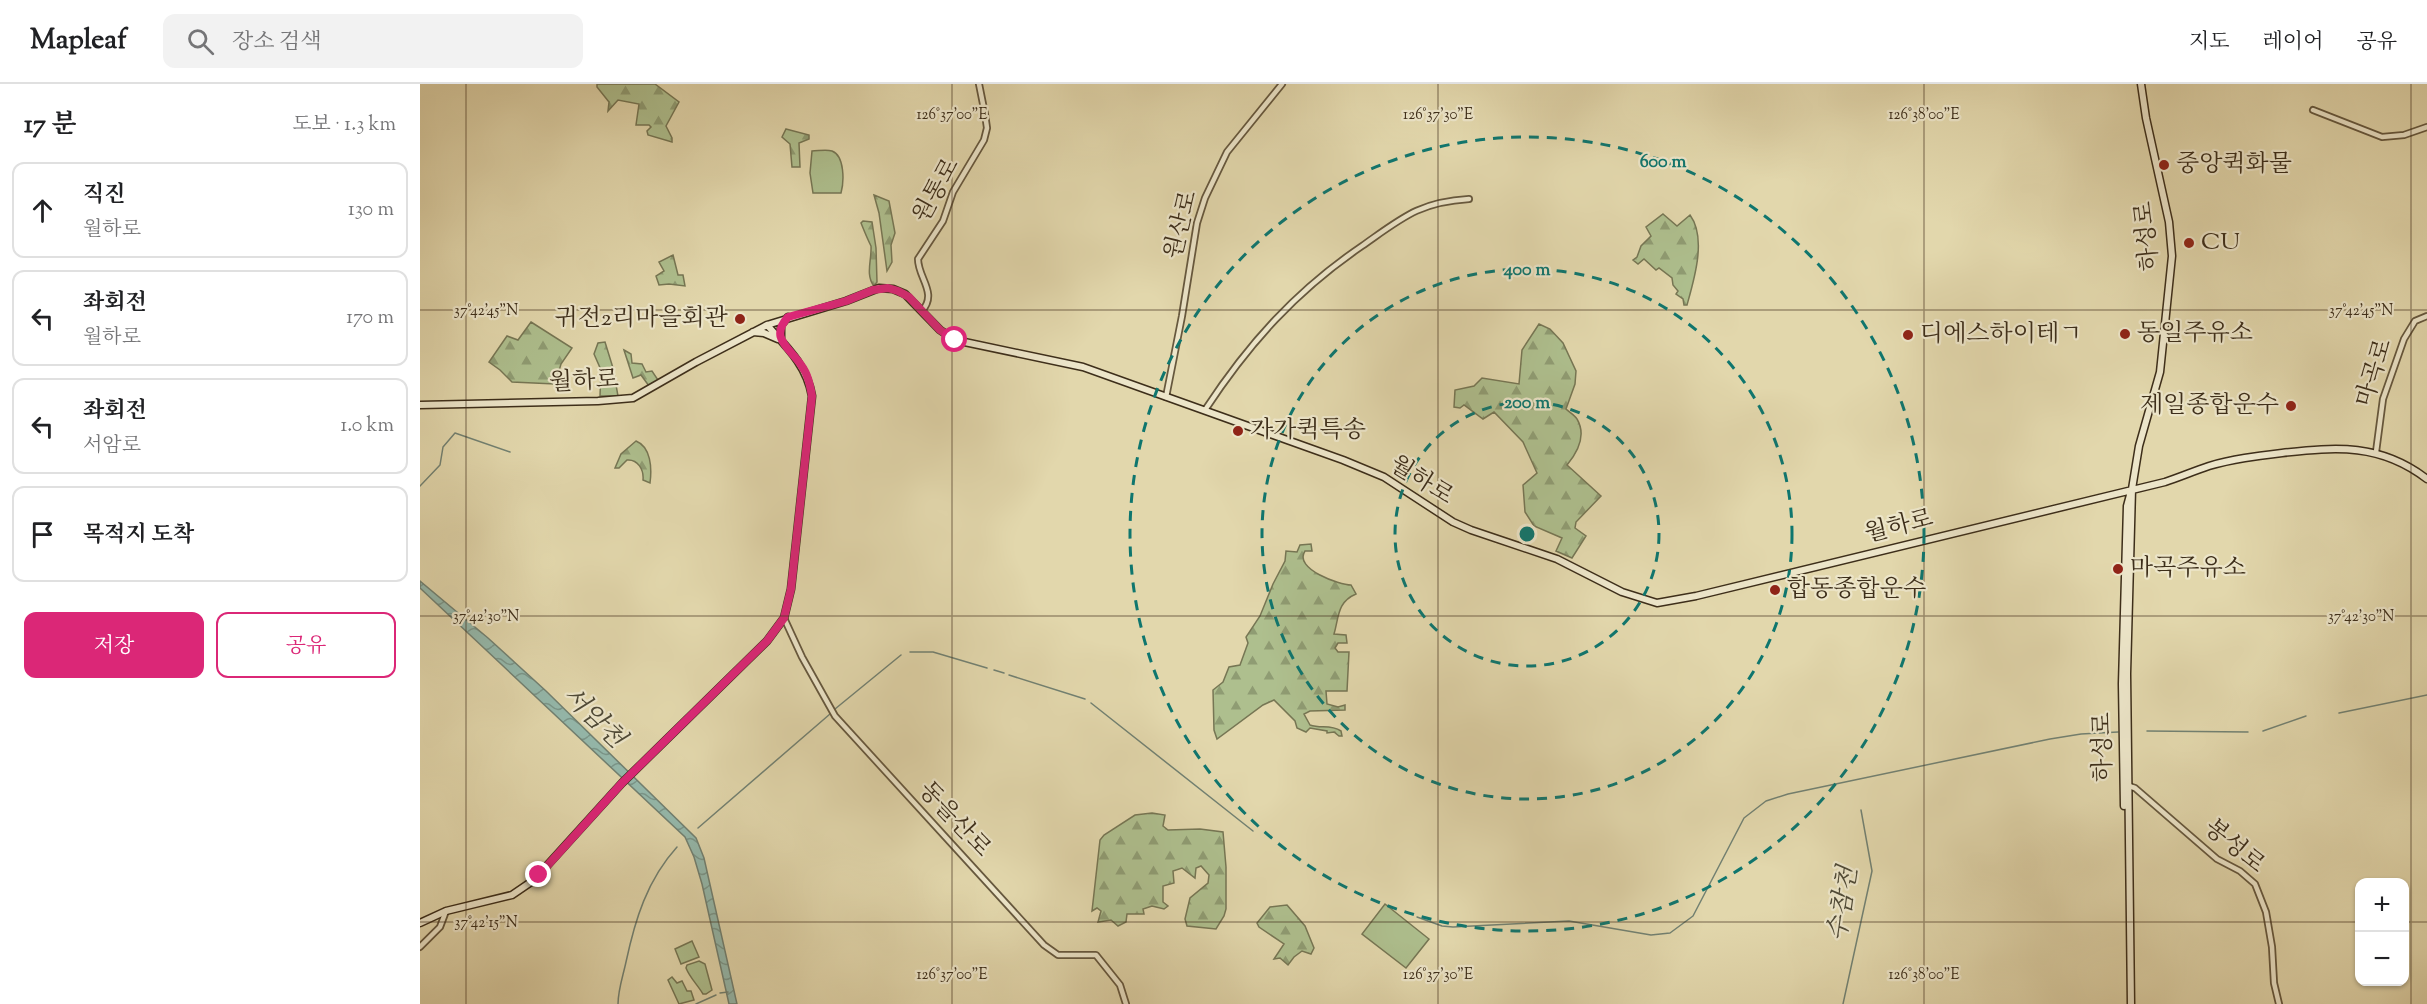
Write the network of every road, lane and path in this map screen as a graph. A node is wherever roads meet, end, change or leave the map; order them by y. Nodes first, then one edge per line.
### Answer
1 (979, 84) edge
2 (1282, 84) edge
3 (2141, 84) edge
4 (2313, 110) dead end
5 (2427, 127) edge
6 (1469, 199) dead end
7 (922, 311) junction
8 (2427, 316) edge
9 (788, 317) junction
10 (767, 325) junction
11 (751, 332) junction
12 (781, 341) junction
13 (1166, 397) junction
14 (420, 405) edge
15 (1205, 411) junction
16 (2376, 452) junction
17 (2427, 479) edge
18 (2132, 489) junction
19 (784, 618) junction
20 (2125, 785) junction
21 (446, 911) junction
22 (420, 922) edge
23 (420, 947) edge
24 (1126, 1004) edge
25 (2129, 1004) edge
26 (2279, 1004) edge

1 - 7 street, 원통로
2 - 13 street, 원산로
3 - 18 street, 하성로
4 - 5 street
6 - 15 street
7 - 9 street, 월하로
7 - 13 street, 월하로
8 - 16 street, 마곡로
9 - 10 street, 월하로
9 - 12 street
10 - 11 street, 월하로
10 - 12 street
11 - 12 street
11 - 14 street, 월하로
12 - 19 street
13 - 15 street, 월하로
15 - 18 street, 월하로
16 - 17 street, 월하로
16 - 18 street, 월하로
18 - 20 street, 하성로
19 - 21 street
19 - 24 street, 동을산로
20 - 25 street, 하성로
20 - 26 street, 봉성로
21 - 22 street
21 - 23 street

